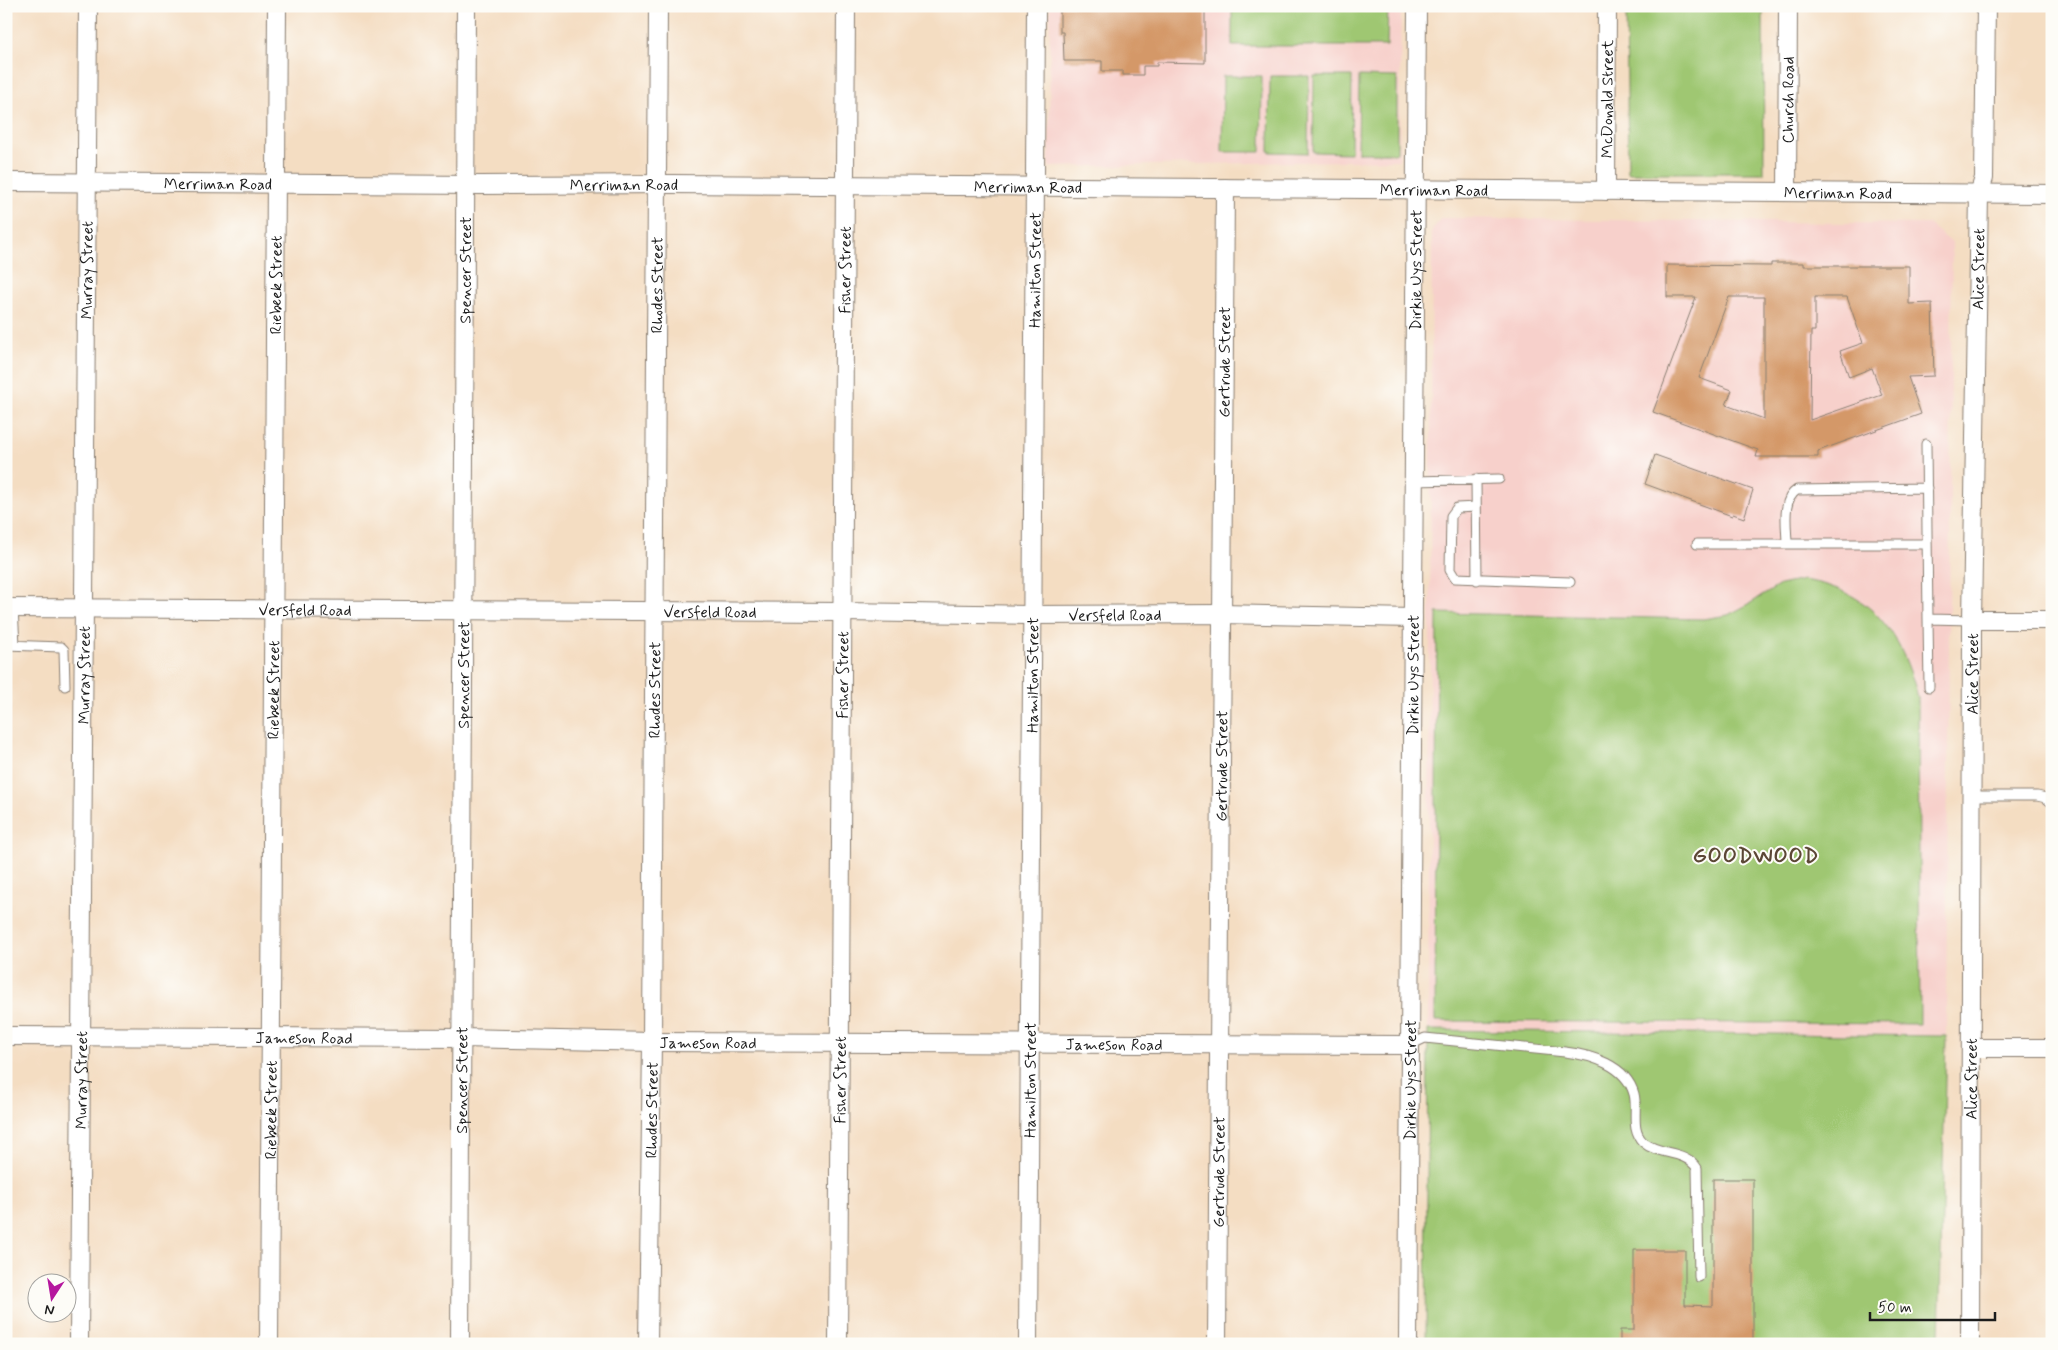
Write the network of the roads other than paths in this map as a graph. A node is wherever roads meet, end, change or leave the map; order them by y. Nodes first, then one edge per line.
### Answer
1 (88, 6) edge
2 (278, 6) edge
3 (466, 6) edge
4 (658, 6) edge
5 (846, 6) edge
6 (1036, 6) edge
7 (1417, 6) edge
8 (1607, 6) edge
9 (1788, 6) edge
10 (1986, 6) edge
11 (6, 182) edge
12 (276, 183) junction
13 (87, 184) junction
14 (657, 184) junction
15 (465, 185) junction
16 (846, 187) junction
17 (1036, 188) junction
18 (1225, 188) junction
19 (1416, 189) junction
20 (1606, 191) junction
21 (1787, 192) junction
22 (1978, 194) junction
23 (2052, 194) edge
24 (1926, 444) dead end
25 (1476, 479) junction
26 (1499, 479) dead end
27 (1414, 481) junction
28 (1927, 488) junction
29 (1476, 507) junction
30 (1697, 544) dead end
31 (1787, 544) junction
32 (1927, 544) junction
33 (1477, 580) junction
34 (1570, 582) dead end
35 (10, 608) edge
36 (85, 608) junction
37 (274, 610) junction
38 (464, 611) junction
39 (654, 612) junction
40 (843, 612) junction
41 (1222, 614) junction
42 (1032, 615) junction
43 (1413, 618) junction
44 (1928, 619) junction
45 (1972, 620) junction
46 (2052, 620) edge
47 (11, 646) edge
48 (65, 686) dead end
49 (1929, 687) dead end
50 (1971, 796) junction
51 (2052, 803) edge
52 (6, 1036) edge
53 (82, 1037) junction
54 (272, 1038) junction
55 (462, 1038) junction
56 (840, 1041) junction
57 (652, 1042) junction
58 (1031, 1043) junction
59 (1219, 1044) junction
60 (1410, 1045) junction
61 (1972, 1048) junction
62 (2052, 1048) edge
63 (1699, 1277) dead end
64 (80, 1344) edge
65 (269, 1344) edge
66 (460, 1344) edge
67 (648, 1344) edge
68 (838, 1344) edge
69 (1028, 1344) edge
70 (1217, 1344) edge
71 (1408, 1344) edge
72 (1970, 1344) edge

1 - 13 street, Murray Street
2 - 12 street, Riebeek Street
3 - 15 street, Spencer Street
4 - 14 street, Rhodes Street
5 - 16 street, Fisher Street
6 - 17 street, Hamilton Street
7 - 19 street, Dirkie Uys Street
8 - 20 street, McDonald Street
9 - 21 street, Church Road
10 - 22 street, Alice Street
11 - 13 street, Merriman Road
12 - 13 street, Merriman Road
12 - 15 street, Merriman Road
12 - 37 street, Riebeek Street
13 - 36 street, Murray Street
14 - 15 street, Merriman Road
14 - 16 street, Merriman Road
14 - 39 street, Rhodes Street
15 - 38 street, Spencer Street
16 - 17 street, Merriman Road
16 - 40 street, Fisher Street
17 - 18 street, Merriman Road
17 - 42 street, Hamilton Street
18 - 19 street, Merriman Road
18 - 41 street, Gertrude Street
19 - 20 street, Merriman Road
19 - 27 street, Dirkie Uys Street
20 - 21 street, Merriman Road
21 - 22 street, Merriman Road
22 - 23 street, Merriman Road
22 - 45 street, Alice Street
24 - 28 lane
25 - 26 lane
25 - 27 lane
25 - 29 lane
27 - 43 street, Dirkie Uys Street
28 - 31 lane
28 - 32 lane
29 - 33 lane
29 - 33 lane
30 - 31 lane
31 - 32 lane
32 - 44 lane
33 - 34 lane
35 - 36 street, Versfeld Road
35 - 47 lane
36 - 37 street, Versfeld Road
36 - 53 street, Murray Street
37 - 38 street, Versfeld Road
37 - 54 street, Riebeek Street
38 - 39 street, Versfeld Road
38 - 55 street, Spencer Street
39 - 40 street, Versfeld Road
39 - 57 street, Rhodes Street
40 - 42 street, Versfeld Road
40 - 56 street, Fisher Street
41 - 42 street, Versfeld Road
41 - 43 street, Versfeld Road
41 - 59 street, Gertrude Street
42 - 58 street, Hamilton Street
43 - 60 street, Dirkie Uys Street
44 - 45 lane
44 - 49 lane
45 - 46 street
45 - 50 street, Alice Street
47 - 48 lane
50 - 51 lane
50 - 61 street, Alice Street
52 - 53 street, Jameson Road
53 - 54 street, Jameson Road
53 - 64 street, Murray Street
54 - 55 street, Jameson Road
54 - 65 street, Riebeek Street
55 - 57 street, Jameson Road
55 - 66 street, Spencer Street
56 - 57 street, Jameson Road
56 - 58 street, Jameson Road
56 - 68 street, Fisher Street
57 - 67 street, Rhodes Street
58 - 59 street, Jameson Road
58 - 69 street, Hamilton Street
59 - 60 street, Jameson Road
59 - 70 street, Gertrude Street
60 - 63 lane
60 - 71 street, Dirkie Uys Street
61 - 62 street
61 - 72 street, Alice Street

